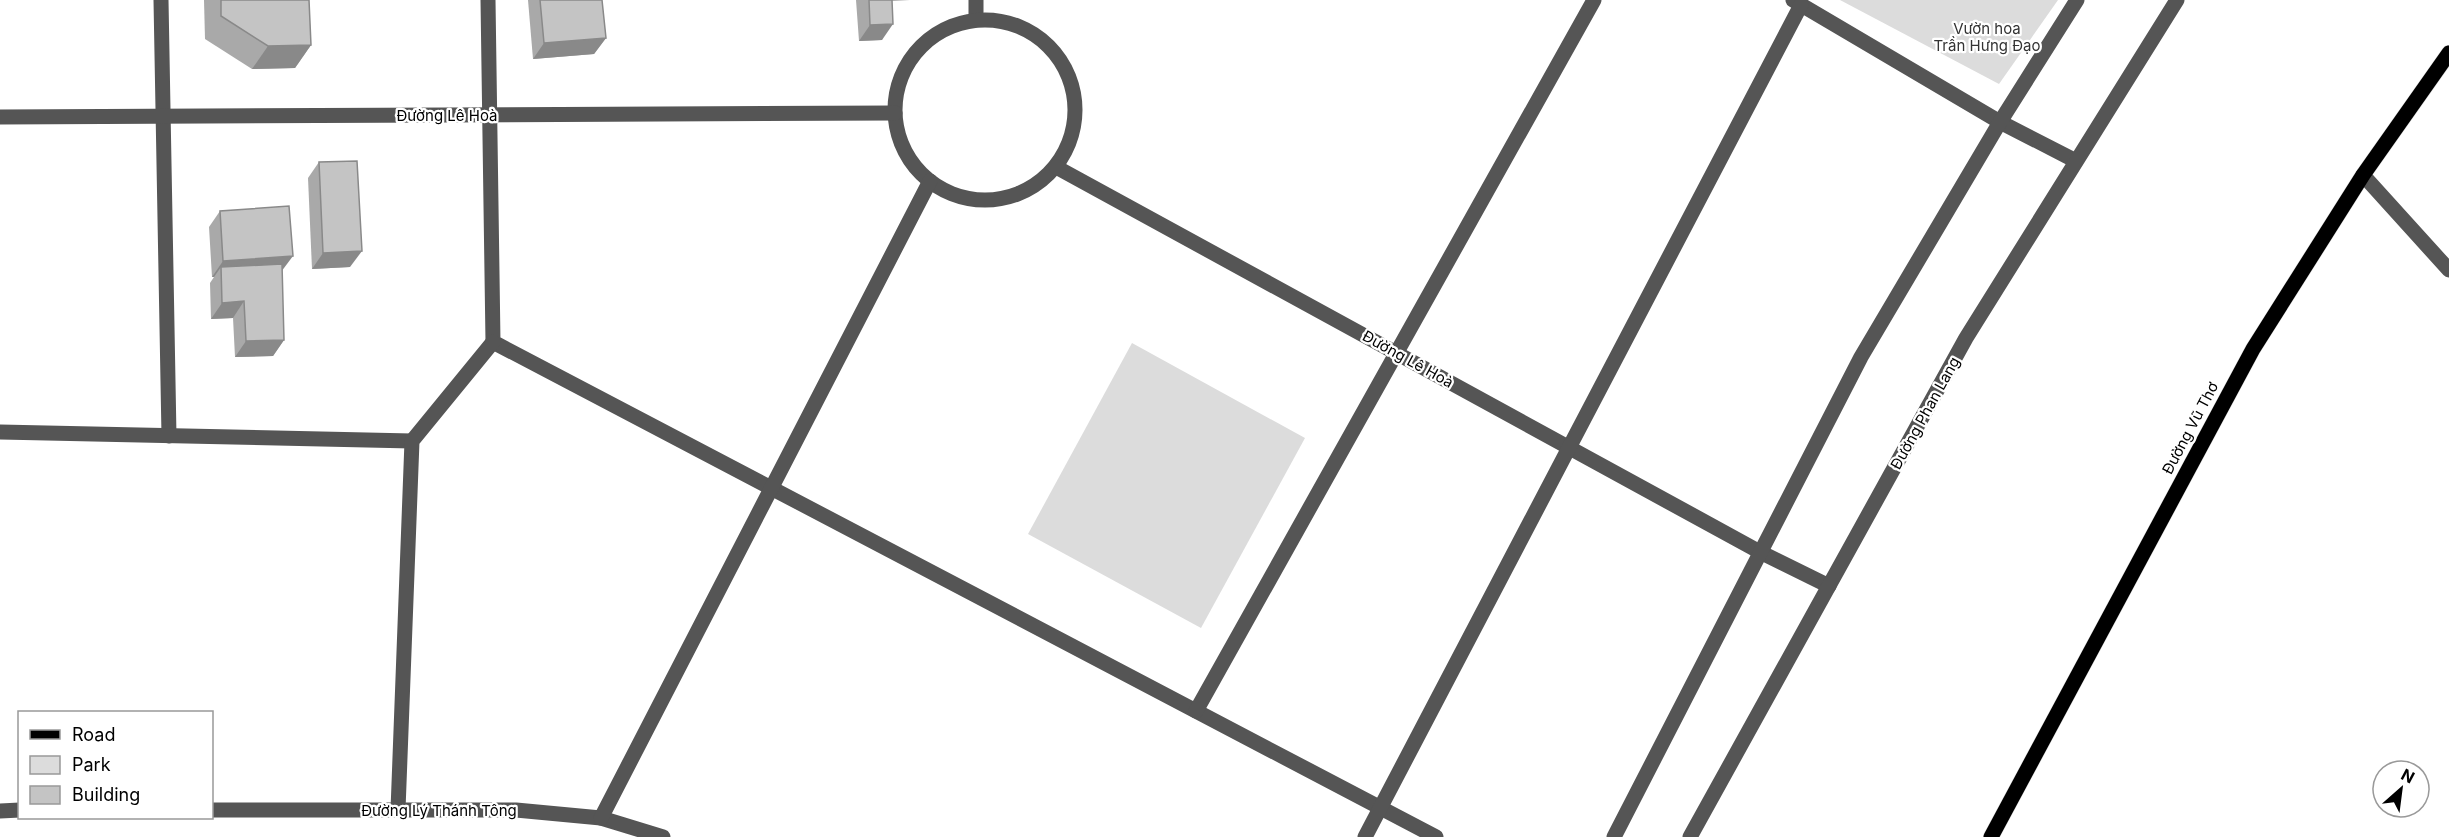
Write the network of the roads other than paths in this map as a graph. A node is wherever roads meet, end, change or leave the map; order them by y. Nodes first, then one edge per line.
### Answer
1 (161, 0) edge
2 (488, 0) edge
3 (976, 0) edge
4 (1594, 0) edge
5 (2077, 0) edge
6 (2177, 0) edge
7 (1797, 2) edge
8 (976, 20) junction
9 (2449, 53) edge
10 (895, 113) junction
11 (490, 115) junction
12 (164, 116) junction
13 (0, 117) edge
14 (2000, 122) junction
15 (2076, 161) junction
16 (1056, 167) junction
17 (2363, 175) junction
18 (930, 181) junction
19 (2449, 270) edge
20 (493, 342) junction
21 (1396, 352) junction
22 (0, 432) edge
23 (169, 436) junction
24 (412, 441) junction
25 (1569, 447) junction
26 (771, 488) junction
27 (1760, 552) junction
28 (1829, 586) junction
29 (1196, 711) junction
30 (1381, 808) junction
31 (0, 810) edge
32 (18, 810) edge
33 (213, 810) edge
34 (398, 810) junction
35 (602, 818) junction
36 (663, 837) edge
37 (1365, 837) edge
38 (1436, 837) edge
39 (1614, 837) edge
40 (1689, 837) edge
41 (1991, 837) edge

1 - 12 street
2 - 11 street
3 - 8 street
4 - 21 street
5 - 14 street
6 - 15 street, Đường Phan Lang
7 - 14 street
7 - 25 street
8 - 10 street
8 - 16 street
9 - 17 main road, Đường Vũ Thơ
10 - 11 street, Đường Lê Hoà
10 - 18 street
11 - 12 street, Đường Lê Hoà
11 - 20 street
12 - 13 street, Đường Lê Hoà
12 - 23 street
14 - 15 street
14 - 27 street
15 - 28 street, Đường Phan Lang
16 - 18 street
16 - 21 street, Đường Lê Hoà
17 - 19 street
17 - 41 main road, Đường Vũ Thơ
18 - 26 street
20 - 24 street
20 - 26 street
21 - 25 street, Đường Lê Hoà
21 - 29 street
22 - 23 street
23 - 24 street
24 - 34 street
25 - 27 street, Đường Lê Hoà
25 - 30 street
26 - 29 street
26 - 35 street
27 - 28 street, Đường Lê Hoà
27 - 39 street
28 - 40 street, Đường Phan Lang
29 - 30 street
30 - 37 street
30 - 38 street
31 - 32 street
33 - 34 street, Đường Lý Thánh Tông
34 - 35 street, Đường Lý Thánh Tông
35 - 36 street, Đường Lý Thánh Tông

